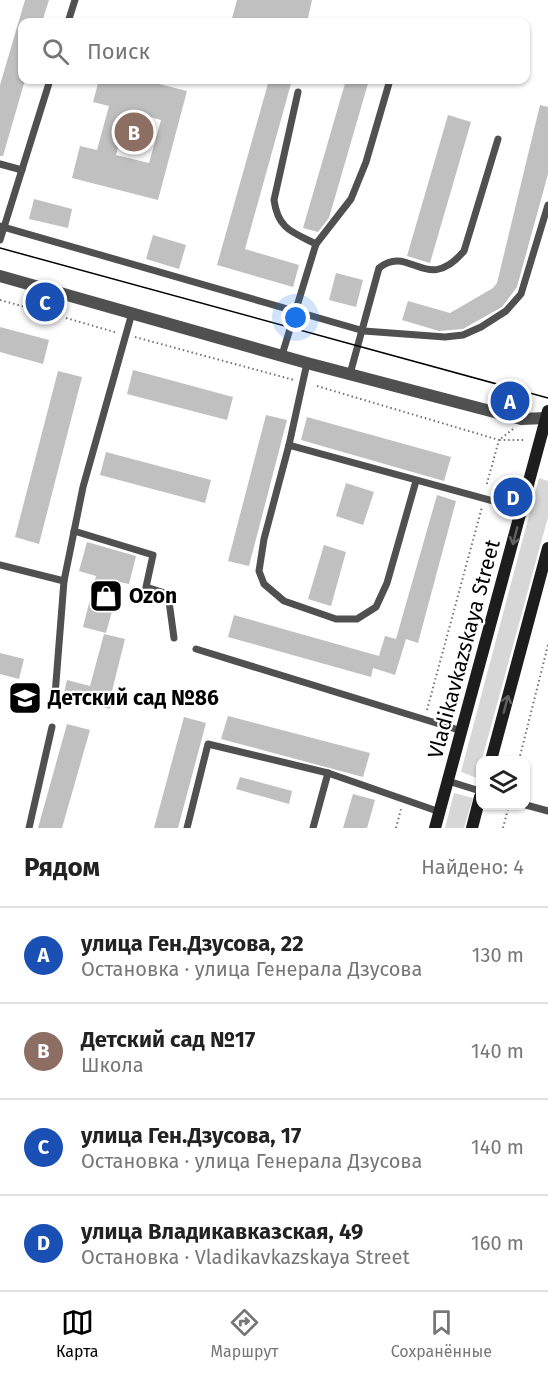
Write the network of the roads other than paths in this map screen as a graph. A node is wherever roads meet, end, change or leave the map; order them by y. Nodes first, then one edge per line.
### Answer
1 (75, 0) edge
2 (69, 18) edge
3 (49, 84) edge
4 (389, 84) edge
5 (298, 92) dead end
6 (498, 139) dead end
7 (0, 164) edge
8 (22, 170) junction
9 (548, 205) edge
10 (3, 227) edge
11 (0, 240) edge
12 (316, 244) junction
13 (0, 276) edge
14 (296, 312) junction
15 (132, 313) junction
16 (363, 331) junction
17 (282, 356) junction
18 (307, 363) junction
19 (350, 374) junction
20 (547, 416) edge
21 (289, 445) junction
22 (416, 481) junction
23 (522, 509) junction
24 (74, 531) junction
25 (548, 548) edge
26 (0, 565) edge
27 (64, 581) junction
28 (174, 638) dead end
29 (196, 649) dead end
30 (55, 695) dead end
31 (52, 726) dead end
32 (462, 731) junction
33 (492, 756) edge
34 (328, 773) junction
35 (448, 781) junction
36 (476, 790) edge
37 (530, 806) edge
38 (477, 810) edge
39 (548, 811) edge
40 (440, 812) junction
41 (29, 828) edge
42 (187, 828) edge
43 (313, 828) edge
44 (435, 828) edge
45 (472, 828) edge

1 - 2 lane
3 - 8 lane
4 - 12 lane
5 - 12 lane
6 - 16 lane
7 - 8 lane
8 - 10 lane
9 - 16 lane
10 - 11 lane
10 - 14 lane
12 - 14 lane
13 - 15 street
14 - 16 lane
14 - 17 lane
15 - 17 street
15 - 24 lane
16 - 19 lane
17 - 18 street
18 - 19 street
18 - 21 lane
19 - 20 street
20 - 23 main road, Vladikavkazskaya Street
21 - 22 lane
21 - 22 lane
22 - 23 lane
23 -> 32 main road, Vladikavkazskaya Street
24 - 27 lane
24 - 28 lane
33 -> 25 main road
26 - 27 lane
27 - 30 lane
29 - 32 lane
31 - 41 lane
32 - 35 main road, Vladikavkazskaya Street
34 - 40 lane
34 - 42 lane
34 - 43 lane
35 - 36 lane
35 - 40 main road, Vladikavkazskaya Street
37 - 39 lane
38 - 45 main road
40 - 44 main road, Vladikavkazskaya Street

